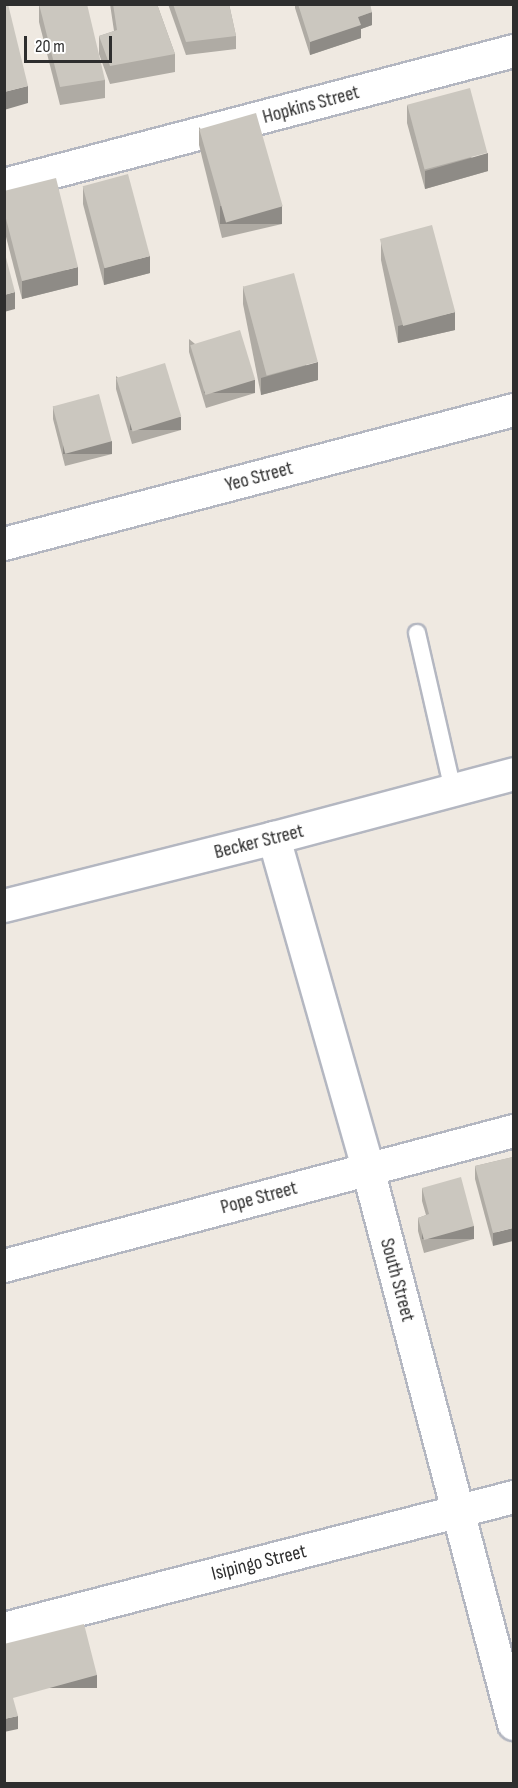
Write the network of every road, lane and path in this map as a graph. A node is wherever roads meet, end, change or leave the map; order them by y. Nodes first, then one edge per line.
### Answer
1 (513, 51) edge
2 (4, 185) edge
3 (513, 410) edge
4 (4, 544) edge
5 (417, 633) dead end
6 (513, 774) edge
7 (453, 790) junction
8 (274, 838) junction
9 (4, 906) edge
10 (513, 1131) edge
11 (368, 1169) junction
12 (4, 1266) edge
13 (513, 1497) edge
14 (458, 1512) junction
15 (4, 1629) edge
16 (513, 1724) edge

1 - 2 street, Hopkins Street
3 - 4 street, Yeo Street
5 - 7 lane
6 - 7 street, Becker Street
7 - 8 street, Becker Street
8 - 9 street, Becker Street
8 - 11 street, South Street
10 - 11 street, Pope Street
11 - 12 street, Pope Street
11 - 14 street, South Street
13 - 14 street, Isipingo Street
14 - 15 street, Isipingo Street
14 - 16 street, South Street

